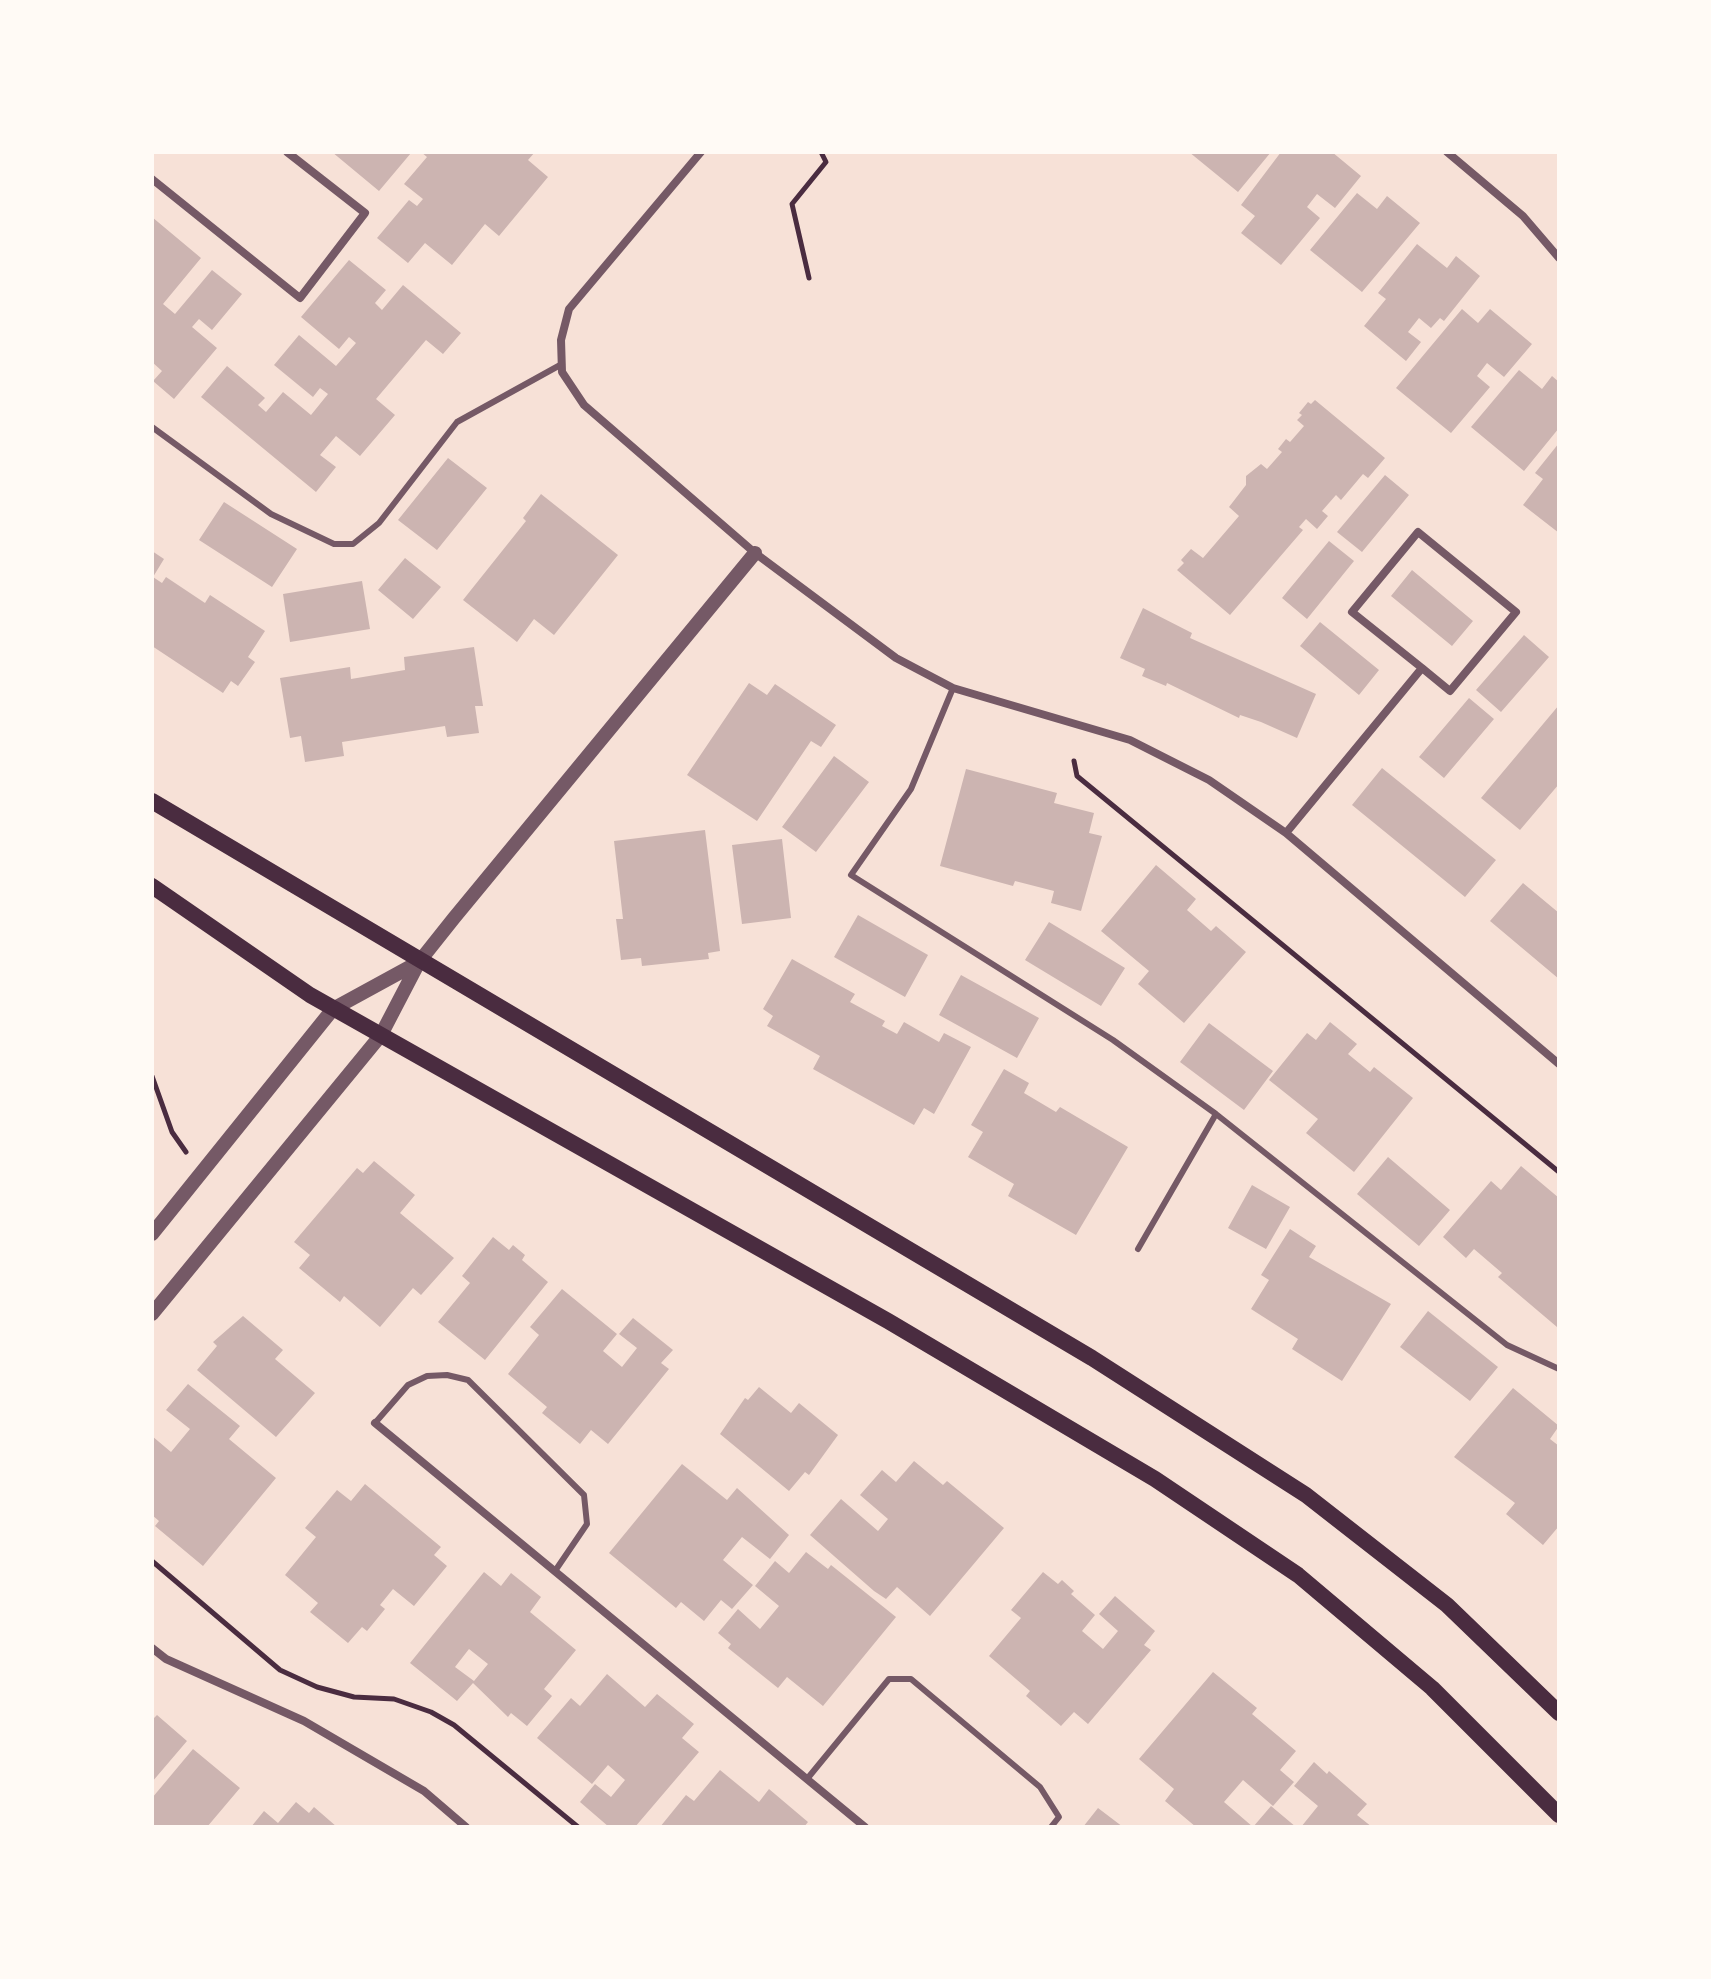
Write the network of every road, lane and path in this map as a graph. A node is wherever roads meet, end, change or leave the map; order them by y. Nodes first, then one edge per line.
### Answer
1 (287, 152) edge
2 (701, 152) edge
3 (821, 152) edge
4 (1447, 152) edge
5 (152, 179) edge
6 (1559, 258) edge
7 (809, 278) dead end
8 (562, 364) junction
9 (152, 427) edge
10 (755, 553) junction
11 (1422, 668) junction
12 (953, 688) junction
13 (1074, 761) dead end
14 (152, 801) edge
15 (1286, 833) junction
16 (152, 886) edge
17 (419, 962) junction
18 (333, 1009) junction
19 (381, 1035) junction
20 (1559, 1064) edge
21 (152, 1076) edge
22 (1216, 1114) junction
23 (201, 1172) junction
24 (1559, 1172) edge
25 (152, 1234) edge
26 (1138, 1249) dead end
27 (152, 1314) edge
28 (1559, 1369) edge
29 (375, 1423) joint
30 (152, 1561) edge
31 (555, 1571) junction
32 (152, 1648) edge
33 (1559, 1713) edge
34 (807, 1779) junction
35 (1559, 1815) edge
36 (466, 1827) edge
37 (578, 1827) edge
38 (865, 1827) edge
39 (1051, 1827) edge

1 - 5 street
2 - 8 street
3 - 7 path
4 - 6 street
8 - 9 lane
8 - 10 street
10 - 12 street
10 - 17 street
11 - 11 street
11 - 15 street
12 - 15 street
12 - 22 lane
13 - 24 path
14 - 17 main road
15 - 20 street
16 - 18 main road
17 - 18 street
17 - 19 street
17 - 33 main road
18 - 19 main road
18 - 23 street
19 - 27 street
19 - 35 main road
21 - 23 path
22 - 26 lane
22 - 28 lane
23 - 25 street
29 - 31 street
29 - 31 lane
30 - 37 path
31 - 34 street
32 - 36 street
34 - 38 street
34 - 39 lane

